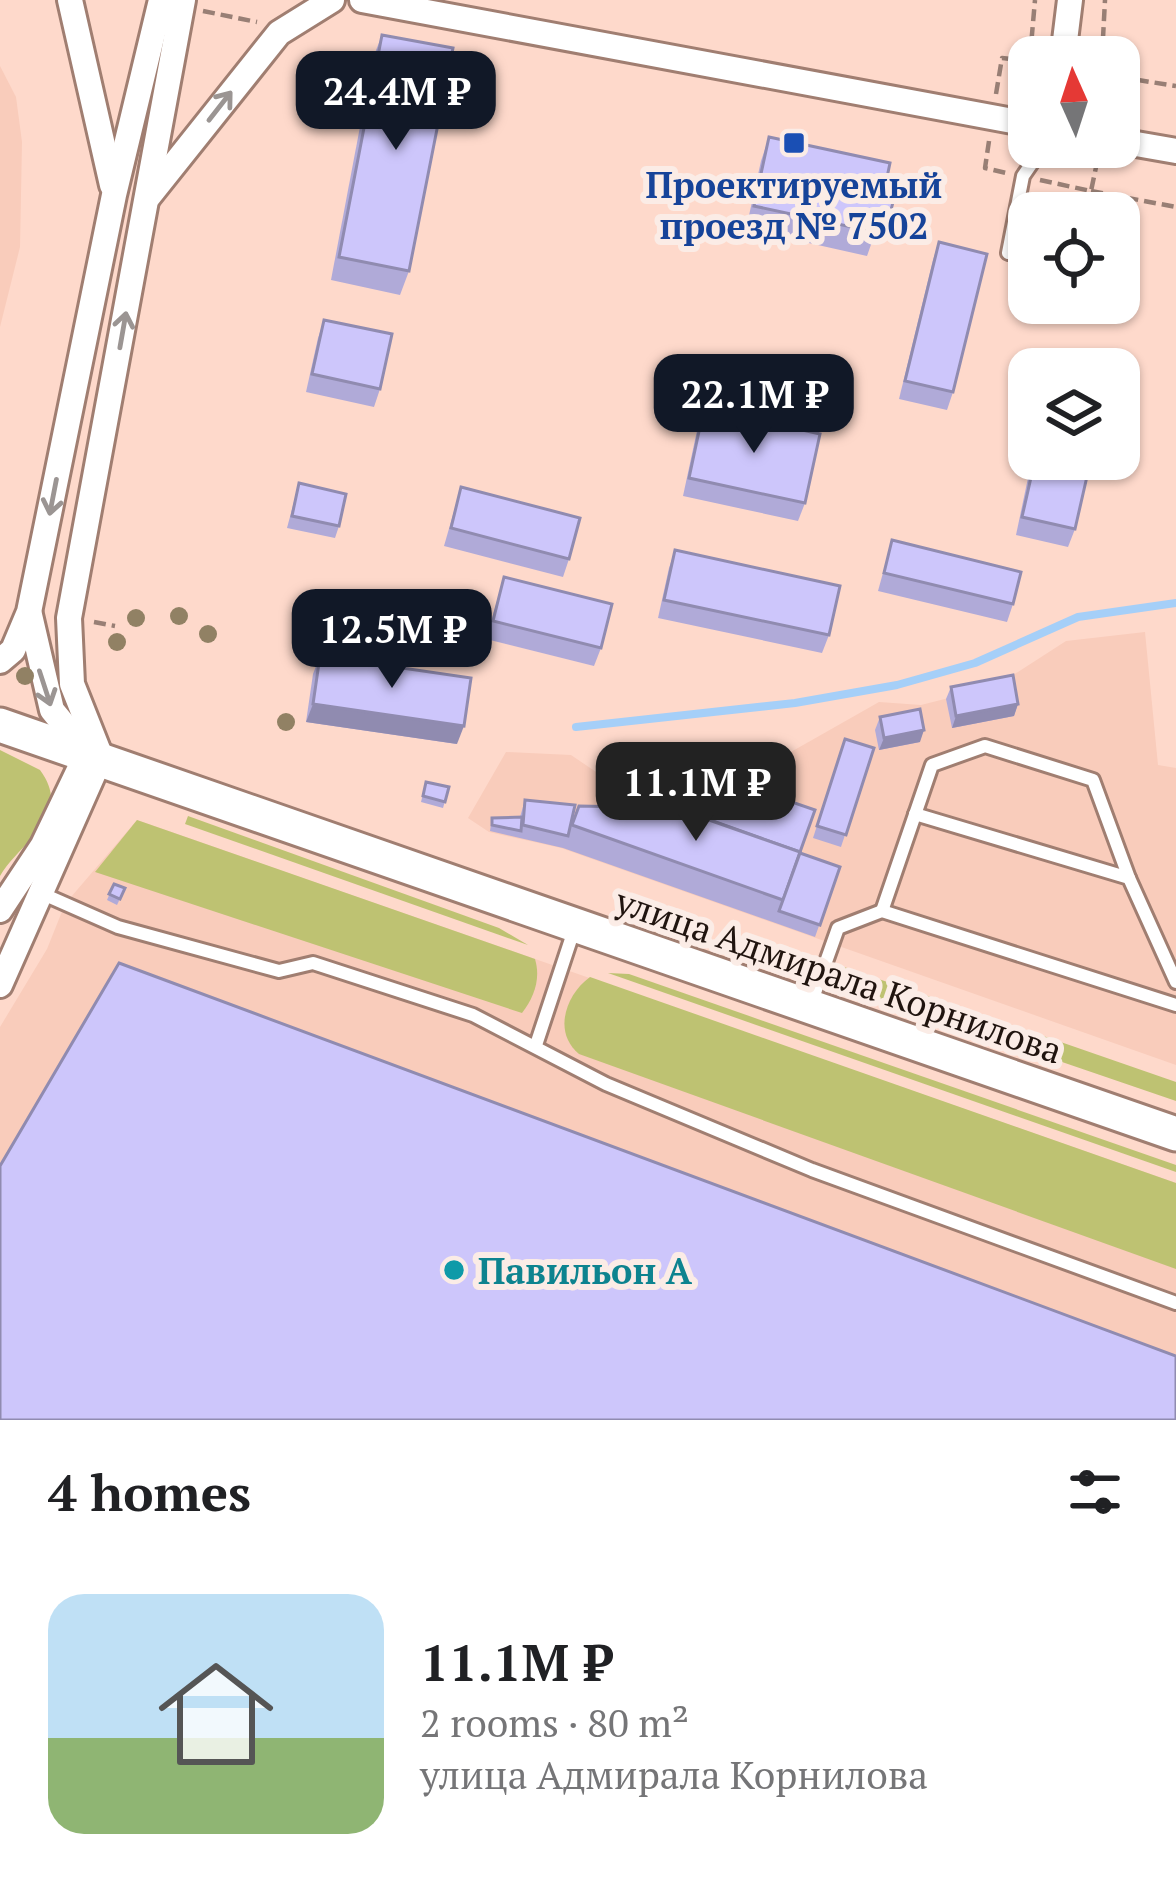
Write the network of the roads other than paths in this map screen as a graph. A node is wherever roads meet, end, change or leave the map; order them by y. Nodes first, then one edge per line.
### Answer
1 (70, 0) edge
2 (332, 0) edge
3 (362, 0) edge
4 (1070, 0) edge
5 (175, 2) edge
6 (1066, 36) edge
7 (1008, 120) edge
8 (1140, 145) edge
9 (1176, 151) edge
10 (114, 195) junction
11 (148, 198) junction
12 (29, 612) junction
13 (0, 661) edge
14 (0, 725) edge
15 (94, 755) junction
16 (915, 814) junction
17 (1129, 878) junction
18 (43, 894) junction
19 (0, 910) edge
20 (883, 911) junction
21 (576, 924) junction
22 (1176, 982) edge
23 (0, 986) edge
24 (1176, 1005) edge
25 (810, 1006) junction
26 (536, 1045) junction
27 (1176, 1135) edge
28 (1176, 1303) edge

1 - 10 street
11 -> 2 street
3 - 7 street
4 - 6 street
5 - 10 street
5 - 11 street
8 - 9 street
10 -> 12 street
15 -> 11 street
12 - 13 street
12 -> 15 street
14 - 15 main road, улица Адмирала Корнилова
15 - 18 street
15 - 19 street
15 - 21 main road, улица Адмирала Корнилова
16 - 17 lane
16 - 17 lane
16 - 20 lane
17 - 22 lane
18 - 23 street
18 - 26 lane
20 - 24 lane
20 - 25 lane
21 - 25 main road, улица Адмирала Корнилова
21 - 26 lane
25 - 27 main road, улица Адмирала Корнилова
26 - 28 lane

